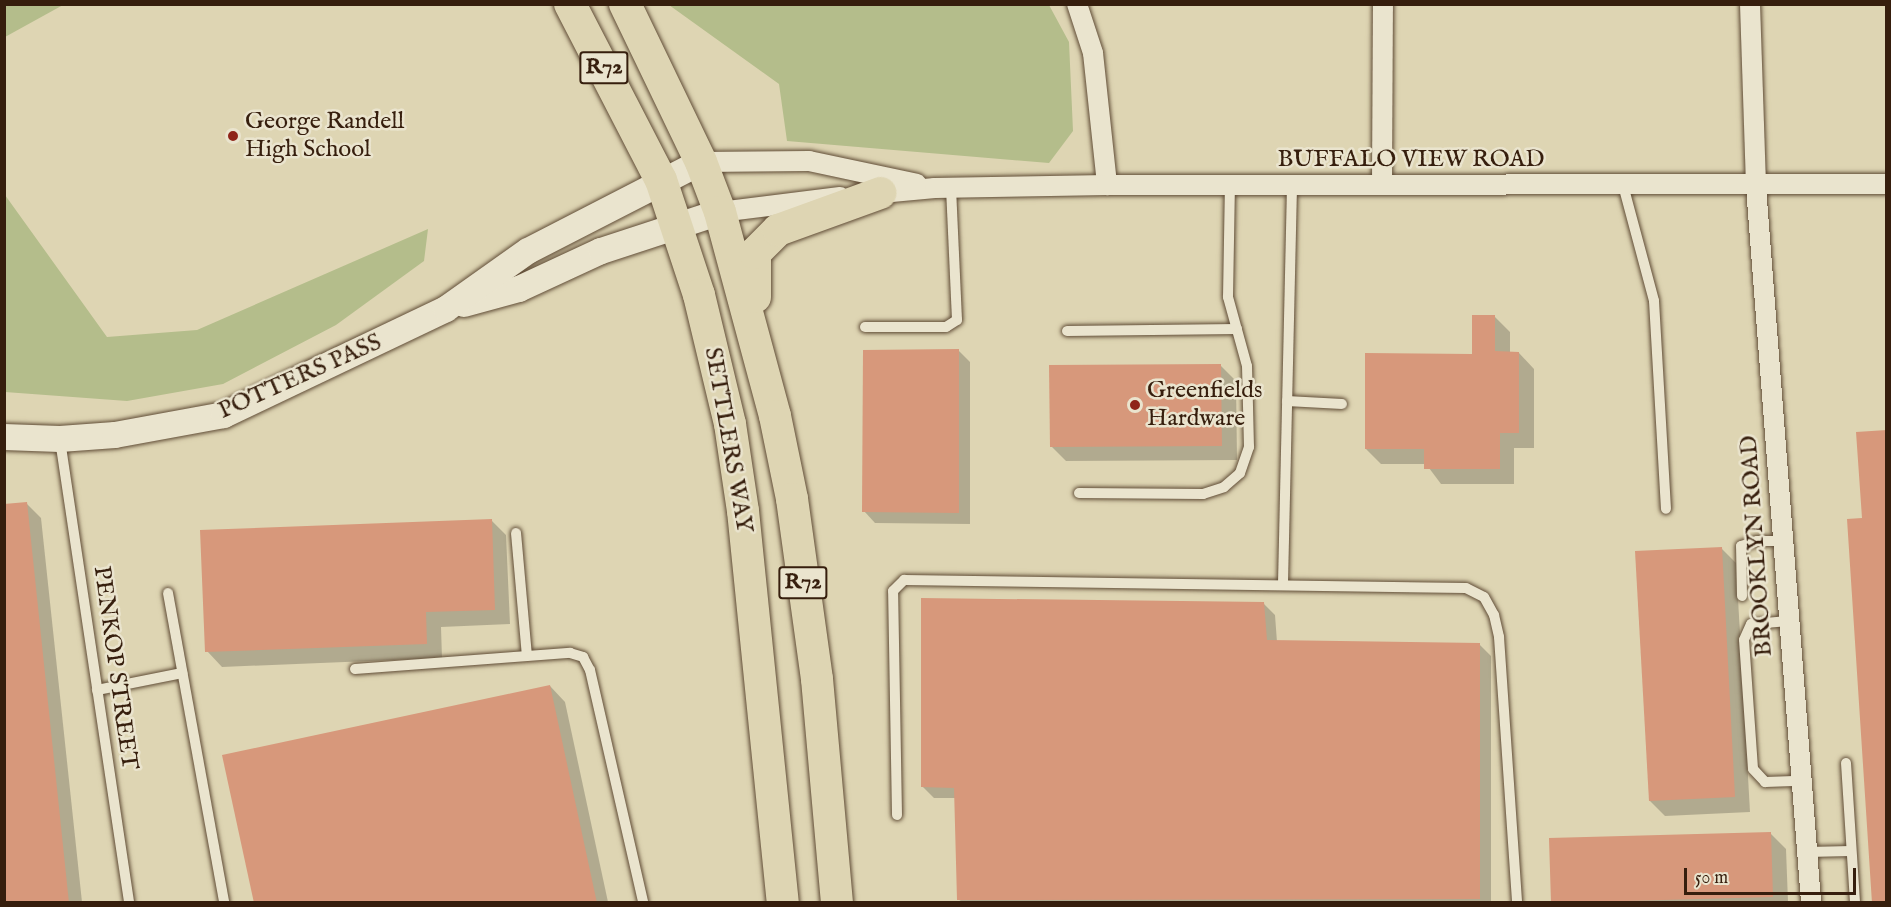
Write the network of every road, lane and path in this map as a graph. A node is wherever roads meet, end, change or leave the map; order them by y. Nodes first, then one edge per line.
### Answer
1 (570, 4) edge
2 (625, 4) edge
3 (1077, 4) edge
4 (1383, 4) edge
5 (1750, 4) edge
6 (701, 162) junction
7 (661, 180) junction
8 (1887, 184) edge
9 (1107, 185) junction
10 (1382, 185) junction
11 (1623, 185) junction
12 (1230, 186) junction
13 (1292, 186) junction
14 (1756, 187) junction
15 (943, 188) junction
16 (880, 193) junction
17 (720, 213) junction
18 (678, 228) junction
19 (447, 309) junction
20 (865, 327) dead end
21 (1237, 329) junction
22 (1067, 331) dead end
23 (1287, 401) junction
24 (1342, 404) dead end
25 (775, 416) junction
26 (4, 437) edge
27 (60, 439) junction
28 (1078, 493) dead end
29 (1666, 509) dead end
30 (516, 532) dead end
31 (1784, 541) junction
32 (1283, 583) junction
33 (168, 593) dead end
34 (1742, 596) dead end
35 (1788, 621) junction
36 (527, 656) junction
37 (355, 669) dead end
38 (182, 673) junction
39 (97, 690) junction
40 (1846, 763) dead end
41 (1801, 781) junction
42 (897, 815) dead end
43 (1851, 851) junction
44 (1807, 852) junction
45 (129, 903) edge
46 (224, 903) edge
47 (644, 903) edge
48 (783, 903) edge
49 (837, 903) edge
50 (1516, 903) edge
51 (1811, 903) edge
52 (1855, 903) edge

1 - 7 main road, SETTLERS WAY / R72
2 - 6 main road, SETTLERS WAY / R72
3 - 9 street
4 - 10 street
5 - 14 street, BROOKLYN ROAD
6 - 7 street, POTTERS PASS
6 - 15 street, BUFFALO VIEW ROAD
6 - 17 main road, SETTLERS WAY / R72
7 - 18 main road, SETTLERS WAY / R72
7 - 19 street, POTTERS PASS
8 - 14 street, BUFFALO VIEW ROAD
9 - 12 street, BUFFALO VIEW ROAD
9 - 15 street, BUFFALO VIEW ROAD
10 - 11 street, BUFFALO VIEW ROAD
10 - 13 street, BUFFALO VIEW ROAD
11 - 14 street, BUFFALO VIEW ROAD
11 - 29 lane
12 - 13 street, BUFFALO VIEW ROAD
12 - 21 lane
13 - 23 lane
14 - 31 street, BROOKLYN ROAD
15 - 16 street, BUFFALO VIEW ROAD
15 - 20 lane
16 - 17 street, BUFFALO VIEW ROAD
16 - 25 main road
17 - 18 street, POTTERS PASS
17 - 25 main road, SETTLERS WAY / R72
18 - 19 street, POTTERS PASS
18 - 48 main road, SETTLERS WAY / R72
19 - 27 street, POTTERS PASS
21 - 22 lane
21 - 28 lane
23 - 24 lane
23 - 32 lane
25 - 49 main road, SETTLERS WAY / R72
26 - 27 street, POTTERS PASS
27 - 39 lane, PENKOP STREET
30 - 36 lane
31 - 34 lane
31 - 35 street, BROOKLYN ROAD
32 - 42 lane
32 - 50 lane
33 - 38 lane
35 - 41 street, BROOKLYN ROAD
35 - 41 lane
36 - 37 lane
36 - 47 lane
38 - 39 lane
38 - 46 lane
39 - 45 lane, PENKOP STREET
40 - 43 lane
41 - 44 street, BROOKLYN ROAD
43 - 44 lane
43 - 52 lane
44 - 51 street, BROOKLYN ROAD

